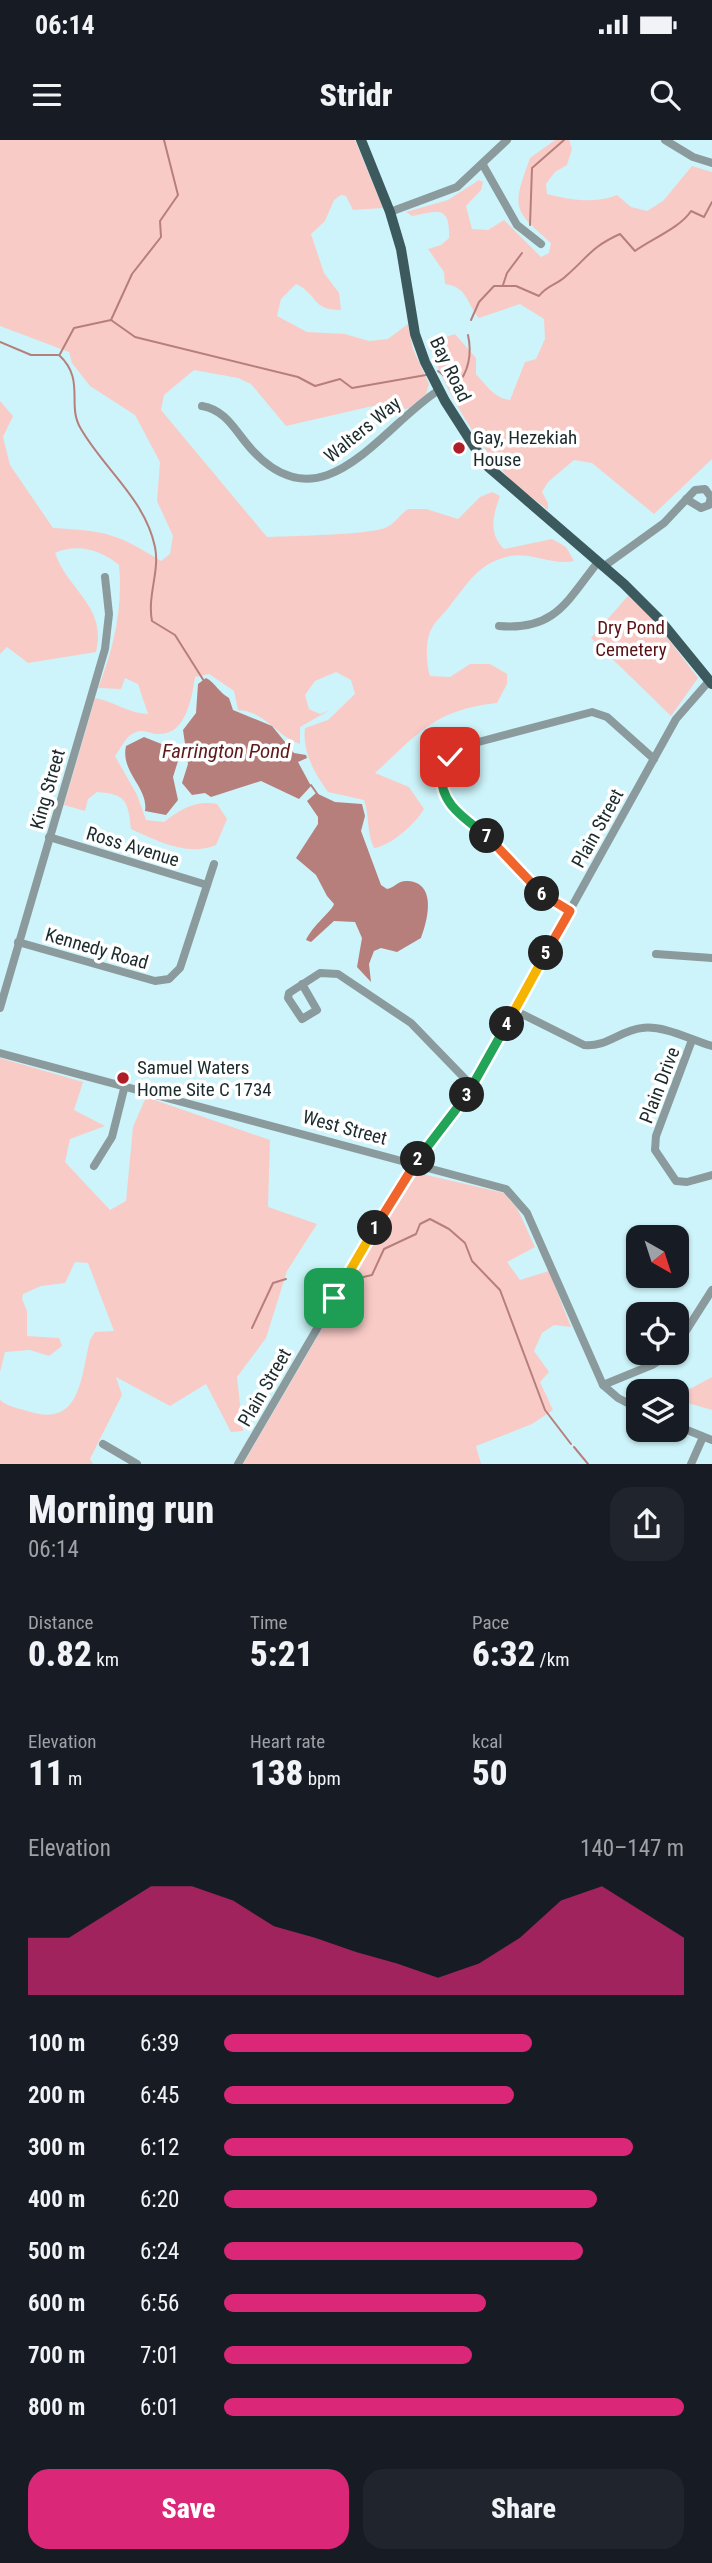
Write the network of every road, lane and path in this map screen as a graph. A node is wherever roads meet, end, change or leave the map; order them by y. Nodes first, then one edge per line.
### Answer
1 (361, 140) edge
2 (507, 140) edge
3 (665, 140) edge
4 (712, 163) edge
5 (482, 165) junction
6 (390, 212) junction
7 (541, 244) dead end
8 (439, 390) junction
9 (202, 406) dead end
10 (686, 499) dead end
11 (601, 564) junction
12 (104, 578) dead end
13 (499, 626) dead end
14 (711, 682) edge
15 (654, 759) junction
16 (49, 837) junction
17 (214, 864) dead end
18 (207, 885) junction
19 (570, 911) junction
20 (18, 942) junction
21 (656, 954) dead end
22 (712, 958) edge
23 (302, 984) dead end
24 (0, 1008) edge
25 (514, 1010) junction
26 (692, 1040) junction
27 (712, 1046) edge
28 (0, 1053) edge
29 (125, 1085) junction
30 (472, 1086) junction
31 (415, 1162) junction
32 (93, 1166) dead end
33 (712, 1175) edge
34 (712, 1290) edge
35 (689, 1326) edge
36 (652, 1365) edge
37 (603, 1385) junction
38 (626, 1402) edge
39 (689, 1431) edge
40 (708, 1439) edge
41 (103, 1444) dead end
42 (137, 1464) edge
43 (238, 1464) edge
44 (691, 1464) edge

1 - 6 main road, Bay Road
2 - 5 street
3 - 4 street
5 - 6 street
5 - 7 street
6 - 8 main road, Bay Road
8 - 9 street, Walters Way
8 - 11 main road, Bay Road
10 - 11 street
11 - 13 street
11 - 14 main road, Bay Road
12 - 16 street, King Street
14 - 15 street, Plain Street
15 - 19 street, Plain Street
15 - 19 street
16 - 18 street, Ross Avenue
16 - 20 street, King Street
17 - 18 street, Kennedy Road
18 - 20 street, Kennedy Road
19 - 25 street, Plain Street
20 - 24 street, King Street
21 - 22 street
23 - 30 street
25 - 26 street, Plain Drive
25 - 30 street, Plain Street
26 - 27 street, Plain Drive
26 - 33 street, Plain Drive
28 - 29 street, West Street
29 - 31 street, West Street
29 - 32 street
30 - 31 street, Plain Street
31 - 37 street, West Street
31 - 43 street, Plain Street
34 - 35 street
36 - 37 street
37 - 38 street
39 - 40 street
40 - 44 street
41 - 42 street

